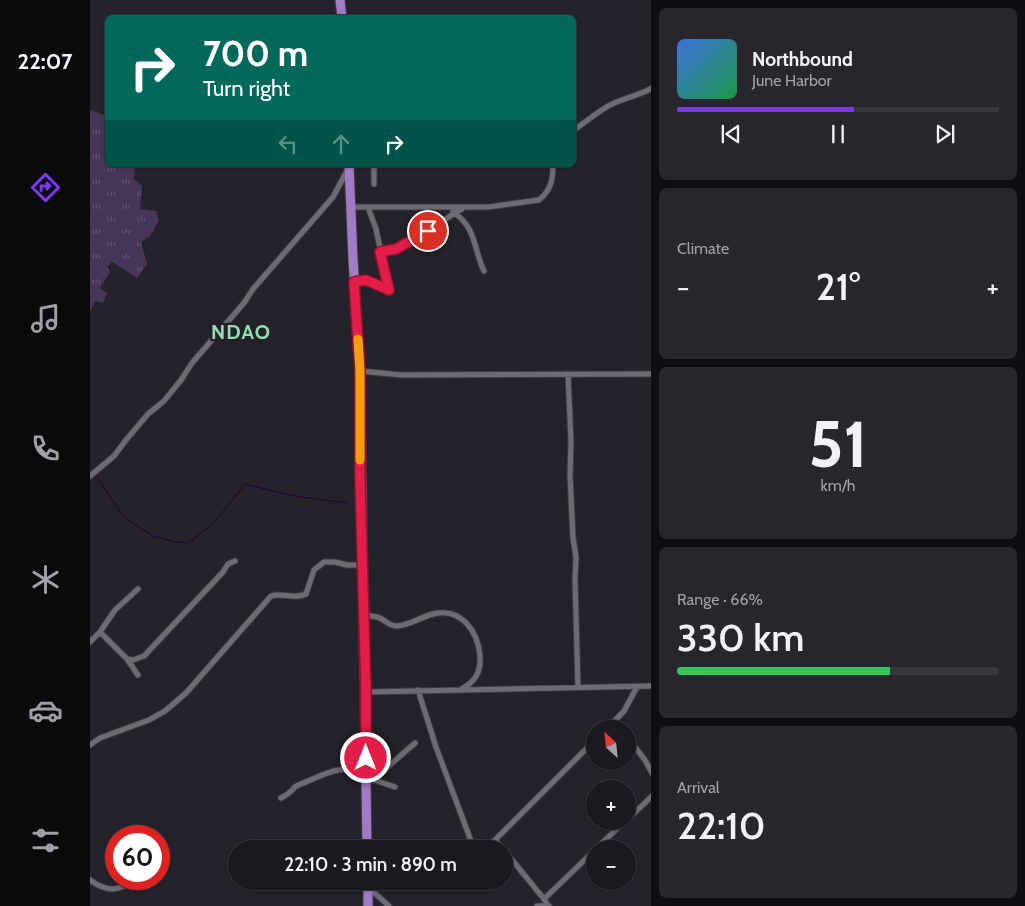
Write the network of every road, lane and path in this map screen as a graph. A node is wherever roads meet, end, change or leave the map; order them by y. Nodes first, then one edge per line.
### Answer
1 (340, 0) edge
2 (342, 15) edge
3 (651, 88) edge
4 (576, 129) edge
5 (348, 167) edge
6 (349, 167) edge
7 (374, 167) edge
8 (553, 167) edge
9 (374, 184) dead end
10 (351, 194) junction
11 (333, 197) junction
12 (351, 207) junction
13 (368, 207) junction
14 (444, 207) junction
15 (464, 207) junction
16 (428, 208) junction
17 (454, 212) junction
18 (430, 230) junction
19 (419, 247) dead end
20 (380, 252) junction
21 (484, 271) dead end
22 (354, 282) junction
23 (360, 371) junction
24 (568, 374) junction
25 (651, 374) edge
26 (90, 476) edge
27 (235, 561) dead end
28 (363, 565) junction
29 (138, 589) dead end
30 (365, 615) junction
31 (100, 632) junction
32 (90, 642) edge
33 (127, 659) junction
34 (138, 675) dead end
35 (651, 686) edge
36 (637, 687) junction
37 (578, 688) junction
38 (418, 690) junction
39 (459, 690) junction
40 (366, 692) junction
41 (616, 720) edge
42 (415, 743) dead end
43 (90, 745) edge
44 (636, 748) edge
45 (586, 749) edge
46 (651, 773) edge
47 (368, 778) junction
48 (395, 787) dead end
49 (651, 796) edge
50 (282, 798) dead end
51 (646, 800) junction
52 (651, 805) edge
53 (636, 811) edge
54 (616, 830) edge
55 (367, 840) edge
56 (471, 840) edge
57 (496, 840) edge
58 (605, 840) edge
59 (586, 859) edge
60 (513, 861) edge
61 (90, 880) edge
62 (105, 888) edge
63 (368, 890) edge
64 (374, 890) edge
65 (544, 899) junction
66 (368, 906) edge
67 (389, 906) edge
68 (537, 906) edge
69 (548, 906) edge

1 - 2 main road
3 - 4 street
5 - 11 street
6 - 10 main road
7 - 9 street
8 - 15 street
10 - 11 street
10 - 12 main road
11 - 26 street
12 - 13 street
12 - 22 main road
13 - 16 street
13 - 20 street
14 - 15 street
14 - 16 street
14 - 17 street
15 - 17 street
16 - 18 street
17 - 18 street
17 - 21 street
18 - 19 street
18 - 20 street
20 - 22 street
22 - 23 main road
23 - 24 street
23 - 28 main road
24 - 25 street
24 - 37 street
27 - 33 street
28 - 30 main road
28 - 43 street
29 - 31 street
30 - 39 street
30 - 40 main road
31 - 32 street
31 - 33 street
33 - 34 street
35 - 36 street
36 - 37 street
36 - 41 street
37 - 39 street
38 - 39 street
38 - 40 street
38 - 56 street
40 - 47 main road
42 - 47 street
44 - 46 street
45 - 57 street
47 - 48 street
47 - 50 street
47 - 55 main road
49 - 51 street
51 - 52 street
51 - 53 street
54 - 58 street
59 - 65 street
60 - 65 street
61 - 62 street
63 - 66 main road
64 - 67 street
65 - 69 street
68 - 69 street

